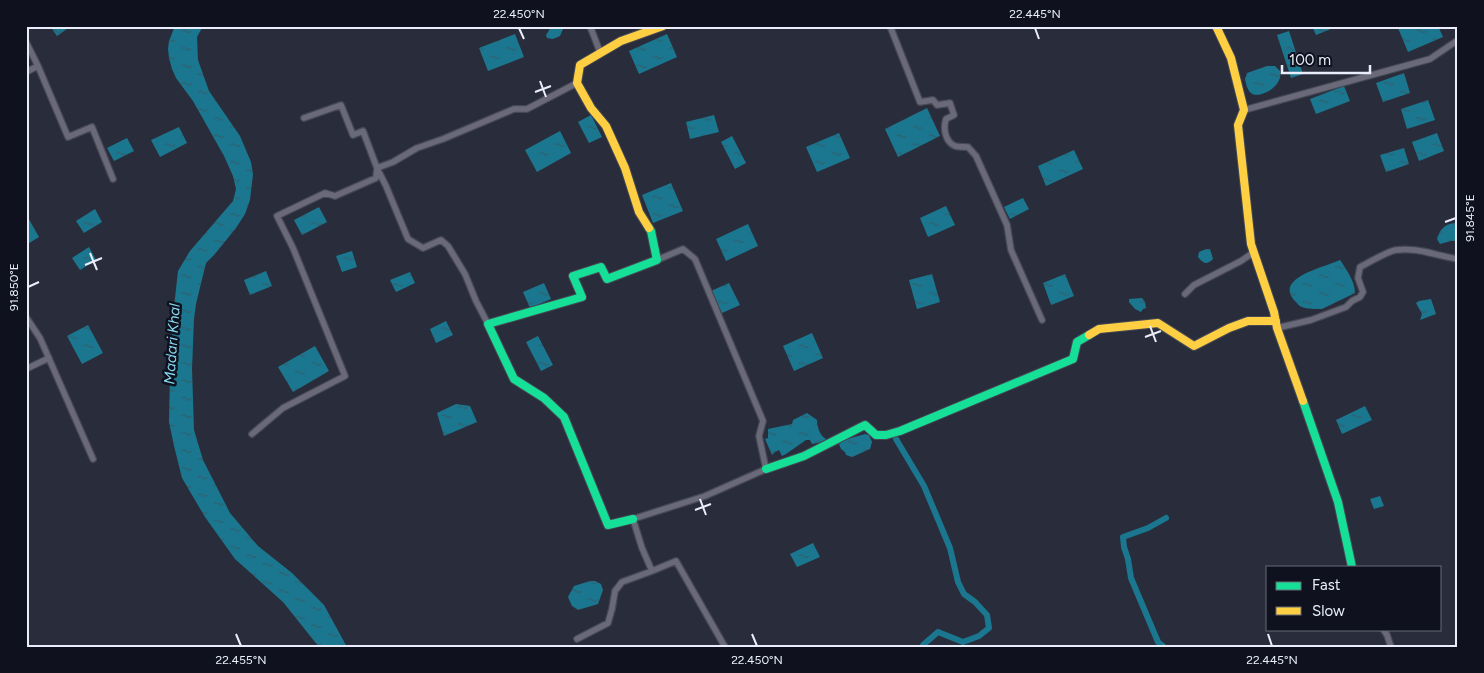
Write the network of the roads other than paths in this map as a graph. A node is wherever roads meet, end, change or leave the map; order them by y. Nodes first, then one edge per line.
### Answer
1 (590, 26) edge
2 (663, 26) edge
3 (890, 26) edge
4 (1216, 26) edge
5 (1458, 40) edge
6 (26, 42) edge
7 (600, 52) junction
8 (38, 66) junction
9 (26, 72) edge
10 (577, 83) junction
11 (1244, 110) junction
12 (304, 118) dead end
13 (377, 168) junction
14 (113, 179) dead end
15 (1254, 252) junction
16 (1458, 259) edge
17 (657, 260) junction
18 (1185, 294) dead end
19 (26, 317) edge
20 (1042, 320) dead end
21 (488, 324) junction
22 (1276, 324) junction
23 (48, 358) junction
24 (26, 368) edge
25 (252, 434) dead end
26 (93, 459) dead end
27 (766, 469) junction
28 (633, 519) junction
29 (1352, 566) edge
30 (652, 571) junction
31 (1384, 630) edge
32 (577, 639) dead end
33 (725, 647) edge
34 (1391, 647) edge

1 - 7 street
2 - 7 street
3 - 20 street
4 - 11 street
5 - 11 street
6 - 8 street
7 - 10 street
8 - 9 street
8 - 14 street
10 - 13 street
10 - 17 street
11 - 15 street
12 - 13 street
13 - 21 street
13 - 25 street
15 - 18 street
15 - 22 street
16 - 22 street
17 - 21 street
17 - 27 street
19 - 23 street
21 - 28 street
22 - 27 street
22 - 29 street
23 - 24 street
23 - 26 street
27 - 28 street
28 - 30 street
30 - 32 street
30 - 33 street
31 - 34 street

